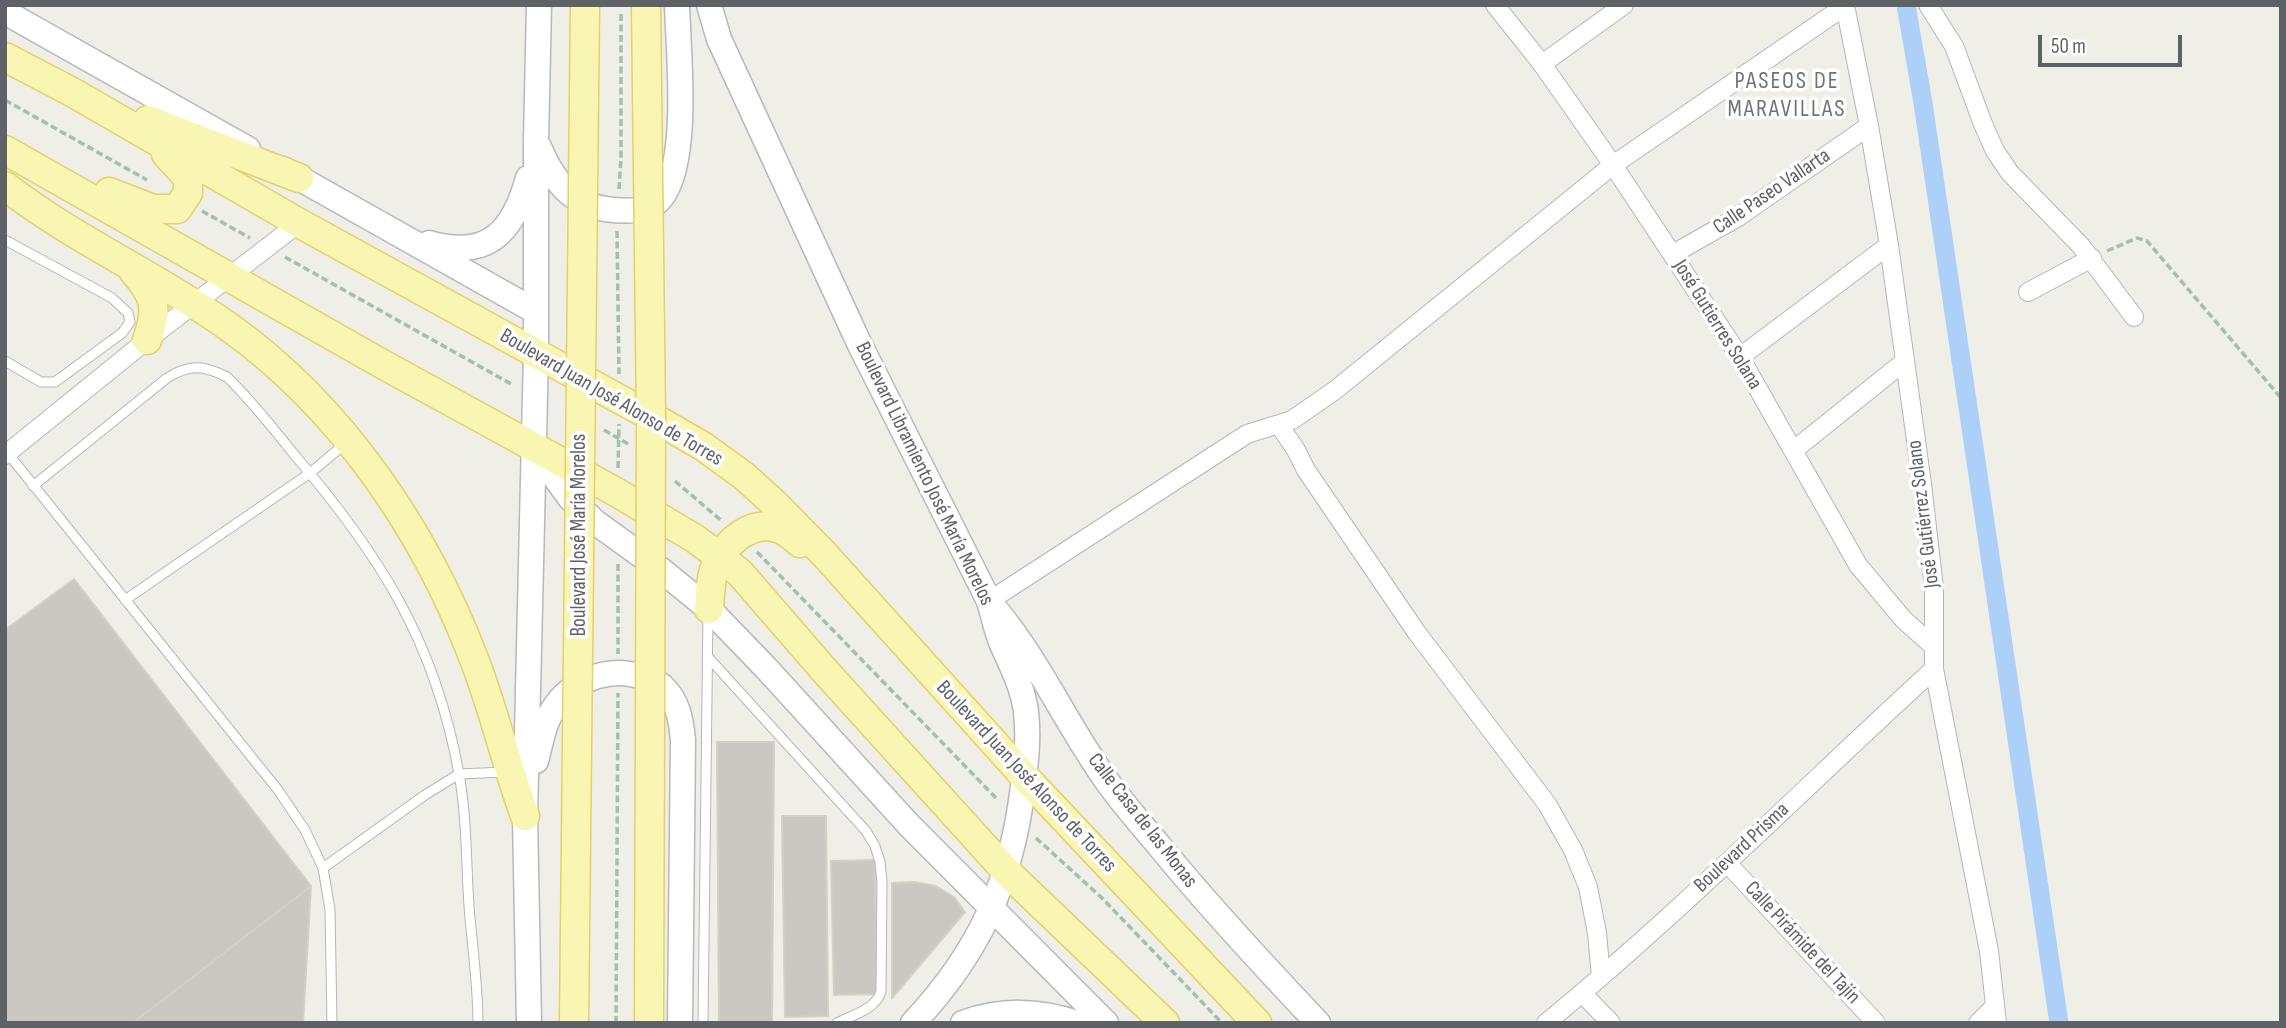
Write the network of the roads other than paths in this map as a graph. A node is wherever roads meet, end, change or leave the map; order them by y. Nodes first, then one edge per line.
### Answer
1 (539, 5) edge
2 (584, 5) edge
3 (646, 5) edge
4 (677, 5) edge
5 (709, 5) edge
6 (1495, 5) edge
7 (1624, 5) edge
8 (1928, 5) edge
9 (1845, 6) edge
10 (5, 12) edge
11 (5, 57) edge
12 (1542, 64) junction
13 (72, 92) junction
14 (1869, 126) junction
15 (147, 136) junction
16 (536, 140) junction
17 (5, 143) edge
18 (5, 150) edge
19 (1613, 165) junction
20 (299, 178) junction
21 (5, 186) edge
22 (17, 199) edge
23 (299, 223) junction
24 (401, 235) junction
25 (5, 240) edge
26 (1889, 245) junction
27 (1673, 254) junction
28 (2092, 258) junction
29 (125, 262) junction
30 (229, 278) junction
31 (2028, 292) dead end
32 (194, 304) junction
33 (536, 311) junction
34 (2134, 317) dead end
35 (147, 340) junction
36 (536, 354) junction
37 (1740, 357) junction
38 (5, 361) edge
39 (1905, 361) junction
40 (1279, 425) junction
41 (348, 442) junction
42 (533, 447) junction
43 (1794, 450) junction
44 (6, 453) edge
45 (310, 473) junction
46 (33, 486) junction
47 (730, 546) junction
48 (125, 600) junction
49 (989, 601) junction
50 (709, 609) junction
51 (1933, 646) junction
52 (707, 656) junction
53 (1934, 669) junction
54 (932, 676) junction
55 (509, 773) junction
56 (459, 774) junction
57 (1024, 776) junction
58 (525, 816) junction
59 (1727, 863) junction
60 (323, 868) junction
61 (1007, 872) junction
62 (991, 909) junction
63 (1601, 977) junction
64 (1582, 993) junction
65 (1996, 1015) edge
66 (332, 1023) edge
67 (478, 1023) edge
68 (529, 1023) edge
69 (574, 1023) edge
70 (649, 1023) edge
71 (680, 1023) edge
72 (704, 1023) edge
73 (837, 1023) edge
74 (913, 1023) edge
75 (963, 1023) edge
76 (1077, 1023) edge
77 (1106, 1023) edge
78 (1166, 1023) edge
79 (1258, 1023) edge
80 (1318, 1023) edge
81 (1546, 1023) edge
82 (1611, 1023) edge
83 (1876, 1023) edge
84 (1978, 1023) edge

1 - 16 street
2 - 69 main road, Boulevard José María Morelos, bridge
3 - 70 main road, bridge
4 - 16 street
5 - 49 street, Boulevard Libramiento José María Morelos
6 - 12 street, José Gutierres Solana
7 - 12 street
8 - 28 street
9 - 14 street, José Gutiérrez Solano
9 - 19 street
10 - 20 street
11 - 13 main road, Boulevard Juan José Alonso de Torres
12 - 19 street, José Gutierres Solana
13 - 15 main road, Boulevard Juan José Alonso de Torres
13 - 20 main road
14 - 26 street, José Gutiérrez Solano
14 - 27 street, Calle Paseo Vallarta
15 - 17 main road
15 - 23 main road, Boulevard Juan José Alonso de Torres
16 - 24 street
16 - 33 street
18 - 30 main road
19 - 27 street, José Gutierres Solana
19 - 40 street
20 - 24 street
21 - 22 main road
22 - 29 main road
23 - 30 street
23 - 36 main road, Boulevard Juan José Alonso de Torres
24 - 33 street
25 - 38 lane
26 - 37 street
26 - 39 street, José Gutiérrez Solano
27 - 37 street, José Gutierres Solana
28 - 31 street
28 - 34 street
29 - 32 main road
29 - 35 main road
30 - 32 street
30 - 42 main road
32 - 35 street
32 - 41 main road
33 - 36 street
35 - 44 street
36 - 42 street
36 - 54 main road, Boulevard Juan José Alonso de Torres
37 - 43 street, José Gutierres Solana
39 - 43 street
39 - 51 street, José Gutiérrez Solano
40 - 49 street
40 - 63 street
41 - 45 lane
41 - 55 main road
42 - 47 main road
42 - 50 street
42 - 58 street
43 - 51 street, José Gutierres Solana
44 - 46 lane
45 - 46 lane
45 - 48 lane
45 - 56 lane
46 - 48 lane
47 - 50 main road
47 - 54 main road
47 - 61 main road
48 - 60 lane
49 - 57 street, Boulevard Libramiento José María Morelos
49 - 80 street, Calle Casa de las Monas
50 - 52 lane
50 - 62 street
51 - 53 street, José Gutiérrez Solano
52 - 72 lane
52 - 73 lane
53 - 59 street, Boulevard Prisma
53 - 65 street, José Gutiérrez Solano
54 - 57 main road, Boulevard Juan José Alonso de Torres
55 - 56 lane
55 - 58 main road
56 - 60 lane
56 - 67 lane
57 - 61 street, Boulevard Libramiento José María Morelos
57 - 79 main road, Boulevard Juan José Alonso de Torres
58 - 68 street
58 - 71 street
59 - 63 street, Boulevard Prisma
59 - 83 street, Calle Pirámide del Tajín
60 - 66 lane
61 - 62 street, Boulevard Libramiento José María Morelos
61 - 78 main road
62 - 74 street, Boulevard Libramiento José María Morelos
62 - 77 street
63 - 64 street, Boulevard Prisma
64 - 81 street, Boulevard Prisma
64 - 82 street
65 - 84 street
75 - 76 street

